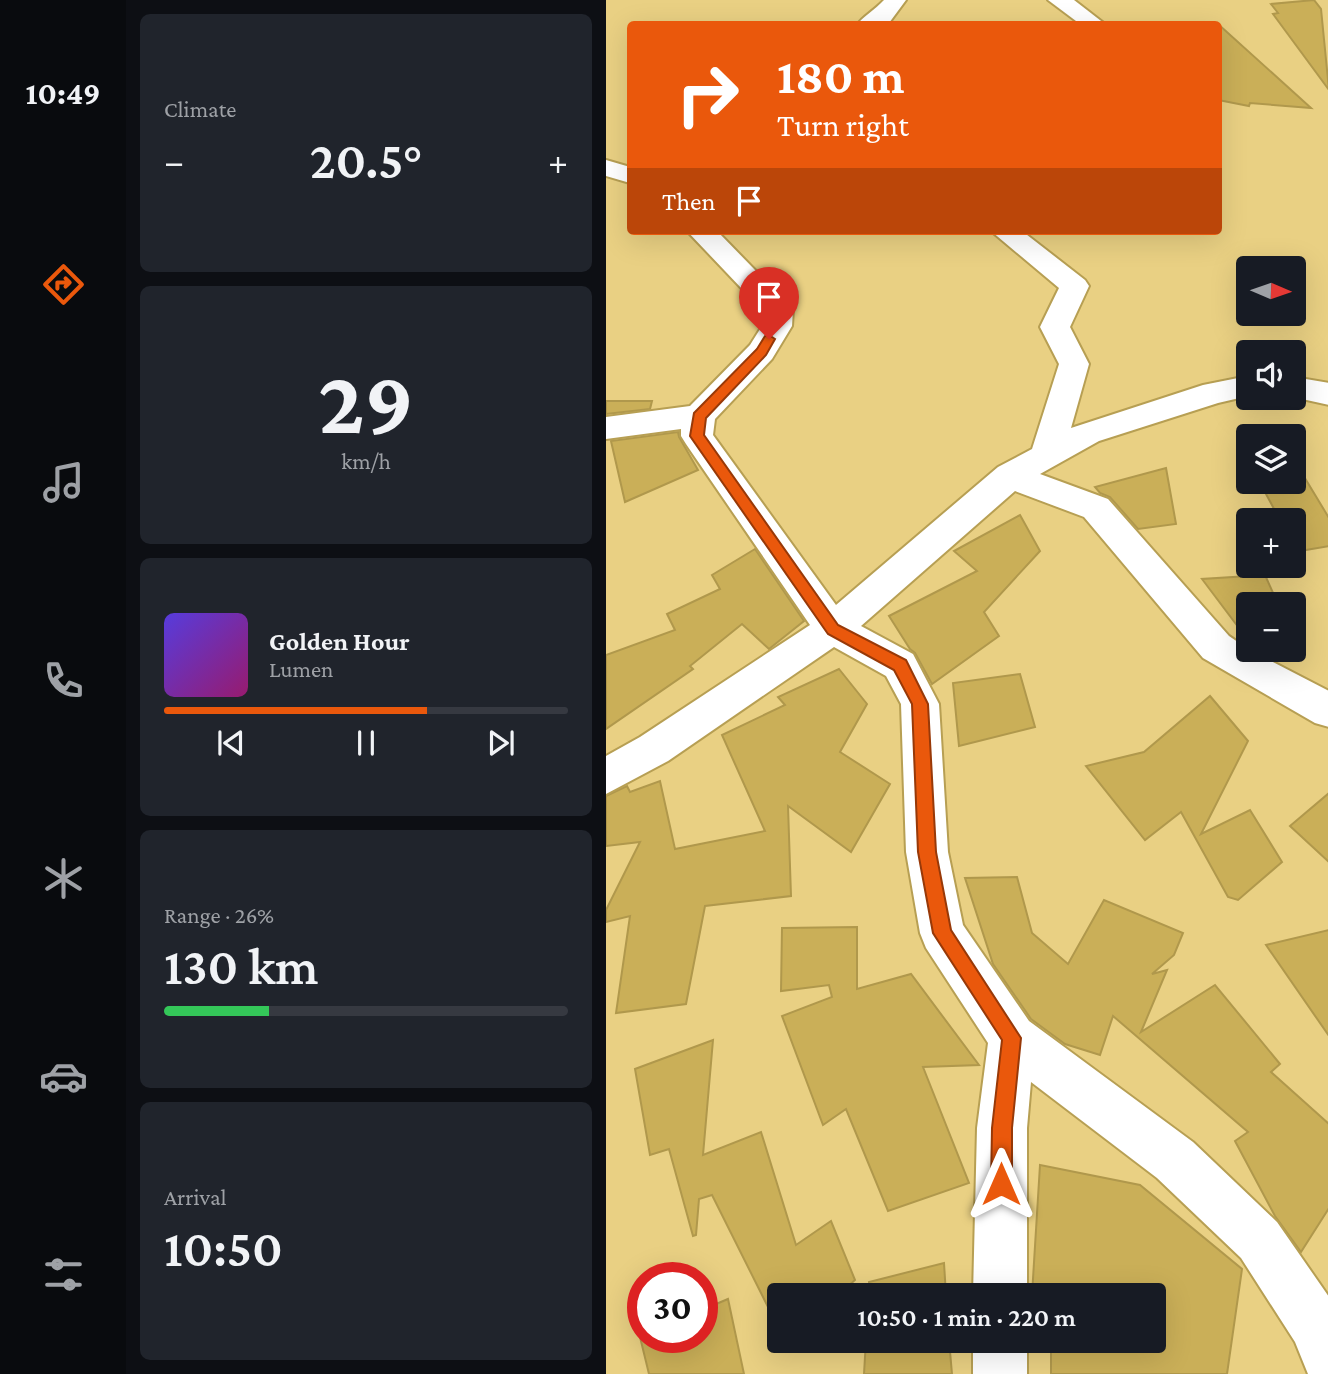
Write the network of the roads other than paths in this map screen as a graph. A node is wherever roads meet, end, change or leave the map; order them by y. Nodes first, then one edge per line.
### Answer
1 (895, 0) edge
2 (1059, 0) edge
3 (875, 21) edge
4 (1090, 21) edge
5 (606, 168) edge
6 (627, 174) edge
7 (704, 235) edge
8 (1011, 235) edge
9 (1236, 388) edge
10 (1306, 389) edge
11 (1329, 394) edge
12 (699, 416) junction
13 (606, 428) edge
14 (1047, 455) junction
15 (1010, 475) junction
16 (833, 629) junction
17 (1329, 711) edge
18 (606, 776) edge
19 (1012, 1038) junction
20 (1000, 1283) edge
21 (1000, 1353) edge
22 (1329, 1358) edge
23 (1000, 1374) edge

1 - 3 street
2 - 4 street
5 - 6 street
7 - 12 street
8 - 14 street
9 - 14 street
10 - 11 street
12 - 13 street
12 - 16 street
14 - 15 street
15 - 16 street
15 - 17 street
16 - 18 street
16 - 19 street
19 - 20 street
19 - 22 street
21 - 23 street

